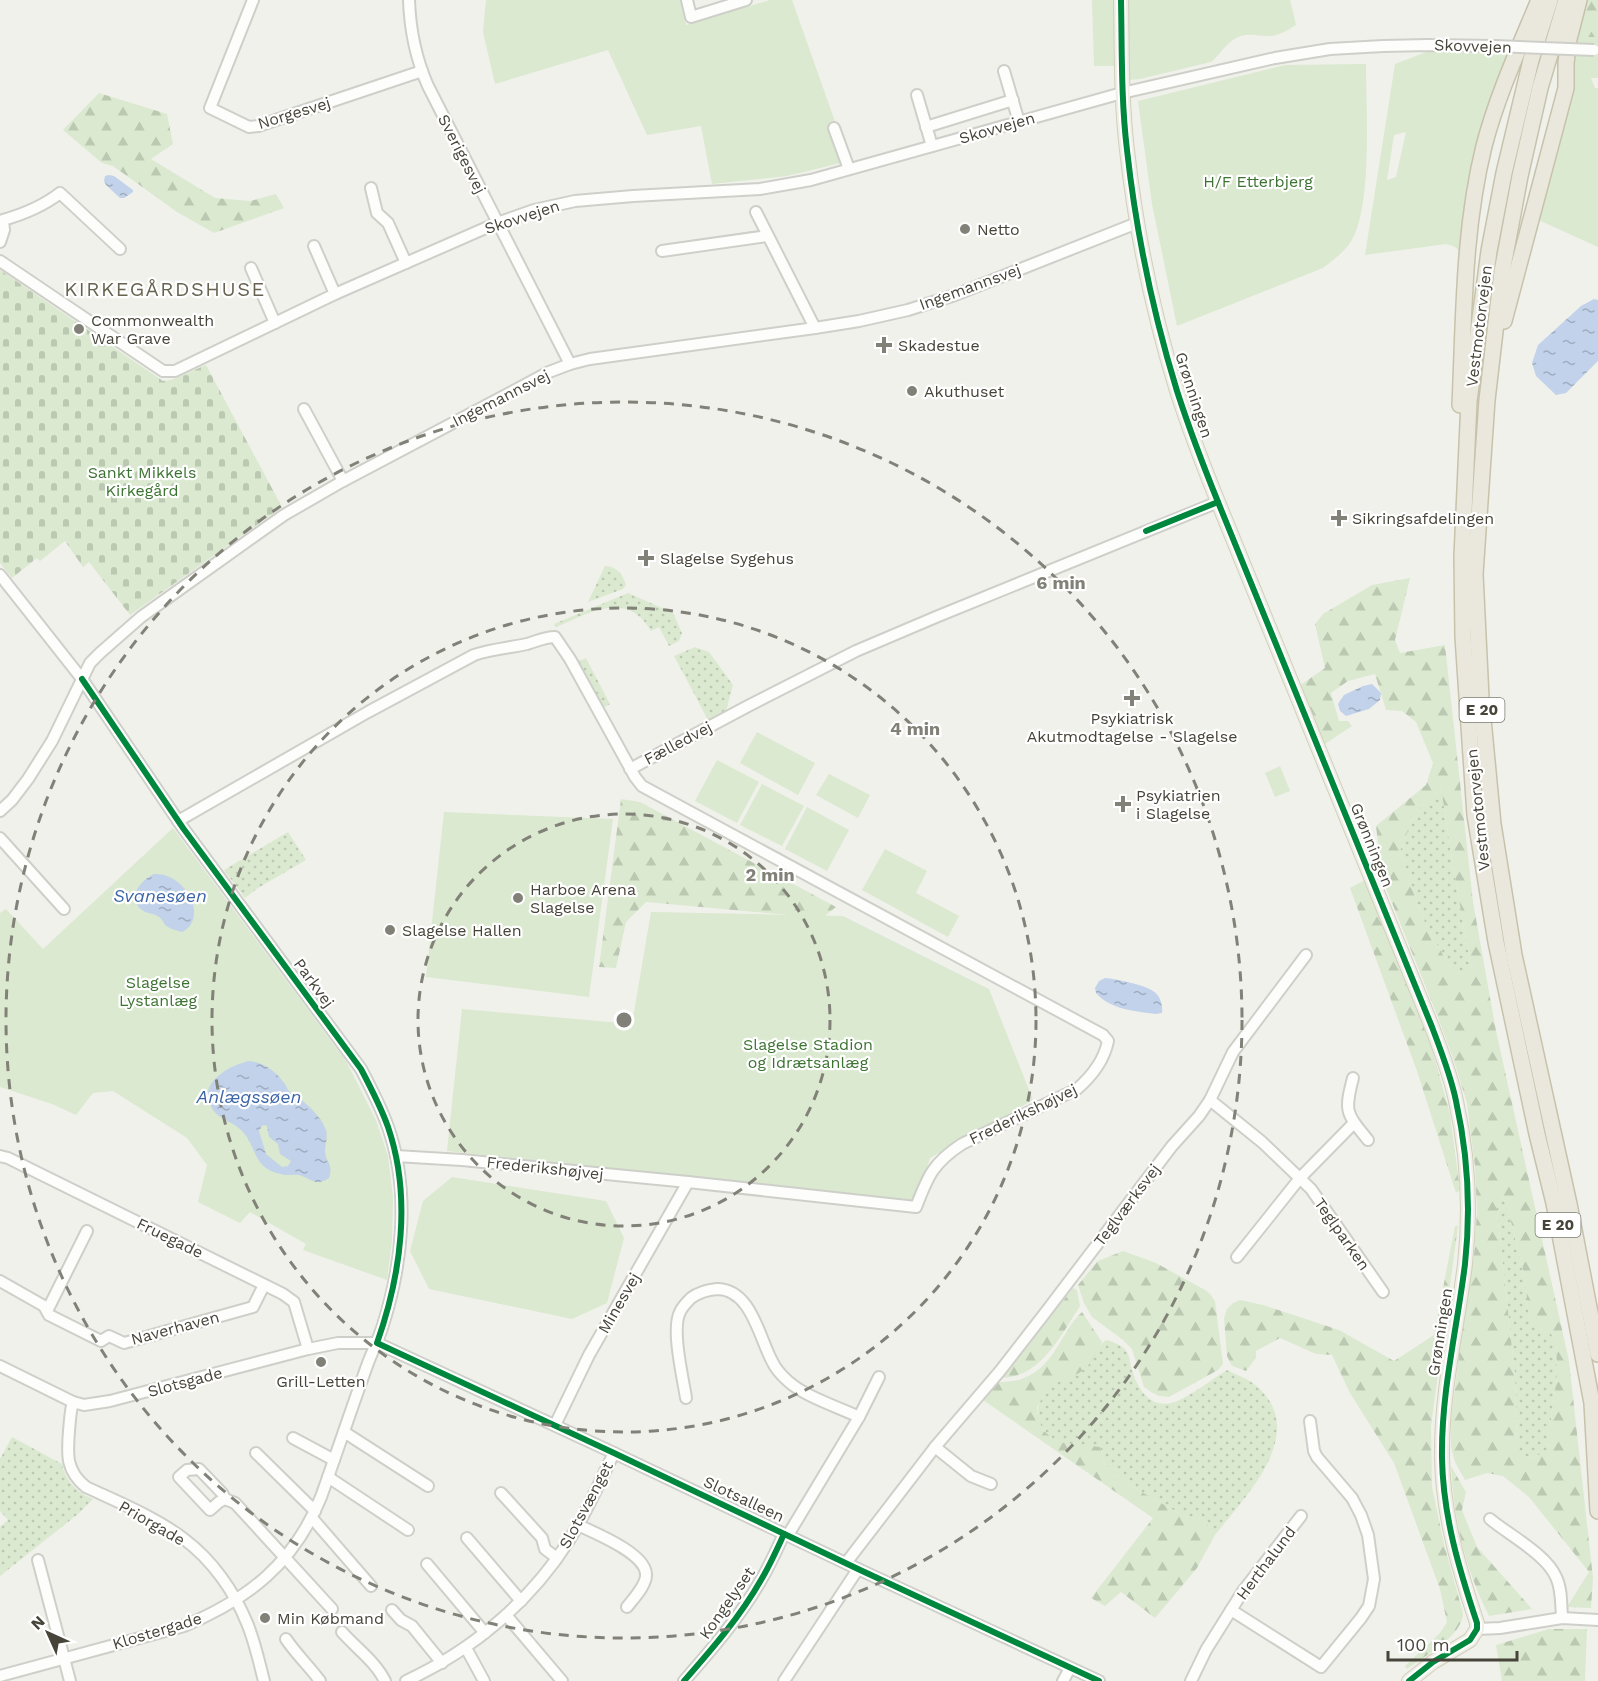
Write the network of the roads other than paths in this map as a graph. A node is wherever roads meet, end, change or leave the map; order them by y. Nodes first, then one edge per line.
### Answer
1 (253, 0) edge
2 (408, 0) edge
3 (687, 0) edge
4 (746, 0) edge
5 (1121, 0) edge
6 (1539, 0) edge
7 (1550, 0) edge
8 (1566, 0) edge
9 (1579, 0) edge
10 (1596, 50) edge
11 (422, 71) junction
12 (1004, 71) dead end
13 (1122, 93) junction
14 (917, 95) dead end
15 (1013, 99) junction
16 (1019, 122) junction
17 (926, 127) junction
18 (834, 128) dead end
19 (932, 146) junction
20 (849, 169) junction
21 (371, 188) dead end
22 (756, 212) dead end
23 (497, 223) junction
24 (1137, 223) junction
25 (767, 236) junction
26 (0, 242) edge
27 (314, 246) dead end
28 (120, 249) dead end
29 (662, 251) dead end
30 (0, 261) edge
31 (406, 263) junction
32 (251, 268) dead end
33 (335, 294) junction
34 (276, 323) junction
35 (815, 328) junction
36 (570, 364) junction
37 (1487, 400) junction
38 (304, 409) dead end
39 (344, 481) junction
40 (1218, 502) junction
41 (0, 575) edge
42 (1463, 637) junction
43 (82, 679) junction
44 (630, 769) junction
45 (0, 811) edge
46 (178, 821) junction
47 (0, 838) edge
48 (64, 909) dead end
49 (1306, 955) dead end
50 (1353, 1078) dead end
51 (1210, 1100) junction
52 (1354, 1123) junction
53 (1368, 1140) dead end
54 (0, 1156) edge
55 (396, 1156) junction
56 (1300, 1178) junction
57 (688, 1182) junction
58 (87, 1231) dead end
59 (1237, 1257) dead end
60 (0, 1281) edge
61 (264, 1285) junction
62 (1383, 1292) dead end
63 (47, 1311) junction
64 (377, 1343) junction
65 (308, 1349) junction
66 (1598, 1354) edge
67 (0, 1366) edge
68 (879, 1377) dead end
69 (686, 1398) dead end
70 (73, 1402) junction
71 (859, 1417) junction
72 (1310, 1421) dead end
73 (555, 1425) junction
74 (344, 1432) junction
75 (293, 1438) dead end
76 (935, 1447) junction
77 (256, 1453) dead end
78 (614, 1453) junction
79 (334, 1460) junction
80 (328, 1478) junction
81 (991, 1485) dead end
82 (428, 1486) dead end
83 (501, 1493) dead end
84 (225, 1499) dead end
85 (1598, 1511) edge
86 (314, 1515) junction
87 (1301, 1516) dead end
88 (1490, 1519) dead end
89 (578, 1524) junction
90 (408, 1530) dead end
91 (786, 1534) junction
92 (467, 1538) dead end
93 (286, 1557) junction
94 (557, 1558) junction
95 (38, 1560) dead end
96 (846, 1563) junction
97 (427, 1564) dead end
98 (858, 1569) junction
99 (371, 1586) dead end
100 (236, 1600) junction
101 (521, 1600) junction
102 (627, 1607) dead end
103 (332, 1609) dead end
104 (392, 1610) dead end
105 (1231, 1610) junction
106 (506, 1615) junction
107 (1562, 1618) junction
108 (1593, 1620) edge
109 (1477, 1629) junction
110 (342, 1632) dead end
111 (485, 1633) junction
112 (285, 1639) dead end
113 (466, 1647) junction
114 (64, 1658) junction
115 (442, 1663) junction
116 (1070, 1668) junction
117 (0, 1676) edge
118 (421, 1678) edge
119 (70, 1681) edge
120 (264, 1681) edge
121 (320, 1681) edge
122 (385, 1681) edge
123 (406, 1681) edge
124 (484, 1681) edge
125 (562, 1681) edge
126 (684, 1681) edge
127 (784, 1681) edge
128 (1063, 1681) edge
129 (1099, 1681) edge
130 (1191, 1681) edge
131 (1408, 1681) edge

1 - 11 street, Norgesvej
2 - 11 street, Sverigesvej
3 - 4 street
5 - 13 main road, Grønningen
6 - 42 highway
7 - 42 highway, Vestmotorvejen / E 20
8 - 37 highway, Vestmotorvejen / E 20
9 - 37 highway
10 - 13 street, Skovvejen, bridge
11 - 23 street, Sverigesvej
12 - 15 street
13 - 16 street, Skovvejen
13 - 24 main road, Grønningen
14 - 17 street
15 - 16 street
15 - 17 street
16 - 19 street, Skovvejen
17 - 19 street
18 - 20 street
19 - 20 street, Skovvejen
20 - 23 street, Skovvejen
21 - 31 street
22 - 25 street
23 - 31 street, Skovvejen
23 - 36 street, Sverigesvej
24 - 35 street, Ingemannsvej
24 - 40 main road, Grønningen
25 - 29 street
25 - 35 street
26 - 28 street
27 - 33 street
30 - 34 street, Skovvejen
31 - 33 street, Skovvejen
32 - 34 street
33 - 34 street, Skovvejen
35 - 36 street, Ingemannsvej
36 - 39 street, Ingemannsvej
37 - 66 highway, Vestmotorvejen / E 20
38 - 39 street
39 - 43 street, Ingemannsvej
40 - 44 street, Fælledvej
40 - 109 main road, Grønningen
41 - 43 street, Parkvej
42 - 85 highway, Vestmotorvejen / E 20
43 - 45 street, Ingemannsvej
43 - 46 street, Parkvej
44 - 46 street, Fælledvej
44 - 57 street, Frederikshøjvej
46 - 55 street, Parkvej
47 - 48 street
49 - 51 street, Teglværksvej
50 - 52 street
51 - 56 street, Teglparken
51 - 76 street, Teglværksvej
52 - 53 street
52 - 56 street
54 - 61 street, Fruegade
55 - 57 street, Frederikshøjvej
55 - 64 street, Parkvej
56 - 59 street
56 - 62 street, Teglparken
57 - 73 street, Minesvej
58 - 63 street
60 - 63 street, Naverhaven
61 - 63 street, Naverhaven
61 - 65 street, Fruegade
64 - 65 street, Slotsgade
64 - 73 street, Slotsalleen
64 - 74 street, Klostergade
65 - 70 street, Slotsgade
67 - 70 street, Slotsgade
68 - 71 street, Kongelyset
69 - 71 street
70 - 100 street, Priorgade
71 - 91 street, Kongelyset
72 - 105 street, Herthalund
73 - 78 street, Slotsalleen
74 - 79 street, Klostergade
74 - 82 street
75 - 79 street
76 - 81 street
76 - 96 street, Teglværksvej
77 - 86 street
78 - 89 street, Slotsvænget
78 - 91 street, Slotsalleen
79 - 80 street, Klostergade
80 - 86 street, Klostergade
80 - 90 street
83 - 94 street, Slotsvænget
84 - 93 street
86 - 93 street, Klostergade
86 - 99 street
87 - 105 street, Herthalund
88 - 107 street
89 - 94 street, Slotsvænget
89 - 102 street
91 - 96 street, Slotsalleen
91 - 126 street, Kongelyset
92 - 101 street
93 - 100 street, Klostergade
93 - 103 street
94 - 101 street, Slotsvænget
95 - 114 street
96 - 98 street, Slotsalleen
97 - 111 street
98 - 116 street, Slotsalleen
98 - 127 street
100 - 114 street, Klostergade
100 - 120 street, Priorgade
101 - 106 street, Slotsvænget
104 - 115 street
105 - 130 street, Herthalund
106 - 111 street, Slotsvænget
106 - 125 street
107 - 108 street
107 - 109 street
109 - 131 main road
110 - 122 street
111 - 113 street, Slotsvænget
112 - 121 street
113 - 115 street, Slotsvænget
113 - 124 street
114 - 117 street, Klostergade
114 - 119 street
115 - 118 street, Slotsvænget
116 - 128 street
116 - 129 street, Slotsalleen
118 - 123 street, Slotsvænget

